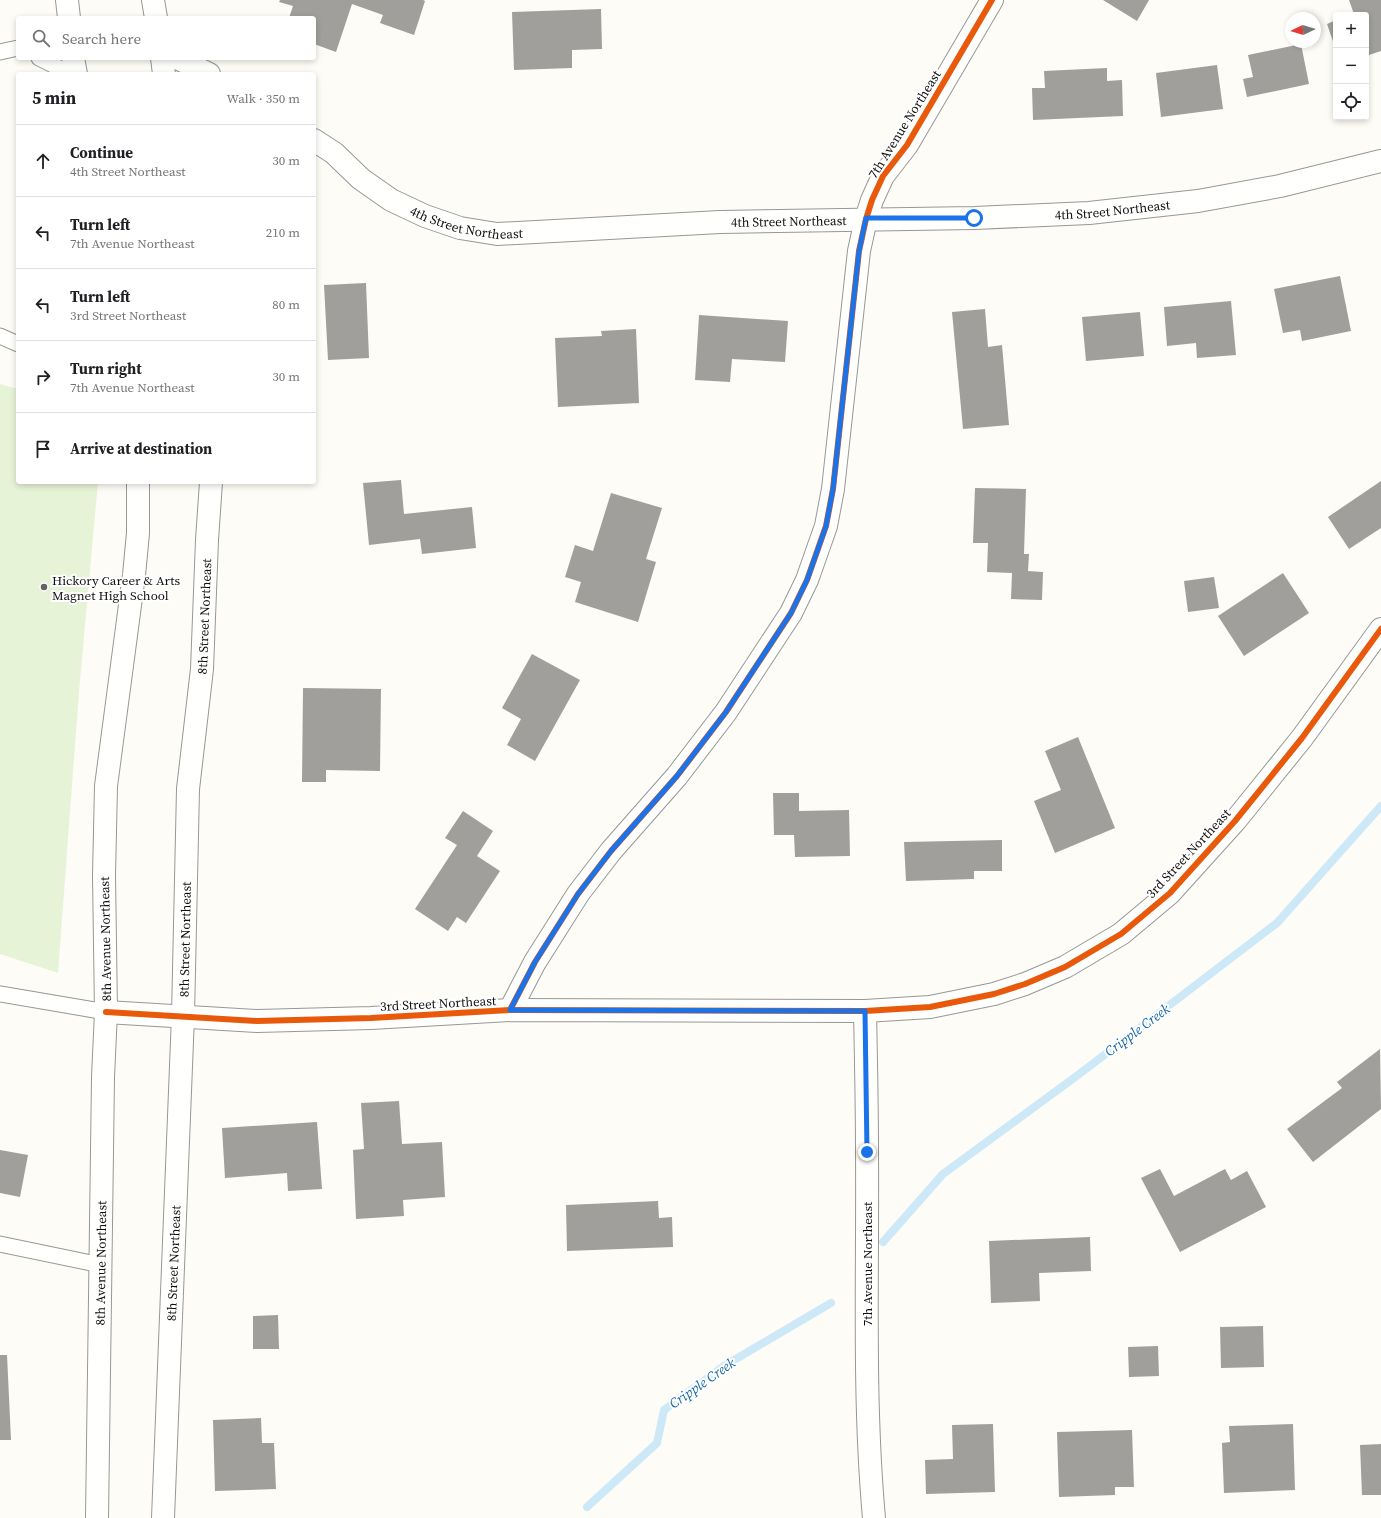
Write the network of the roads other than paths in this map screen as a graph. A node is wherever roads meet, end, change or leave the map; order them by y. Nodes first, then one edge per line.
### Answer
1 (67, 0) edge
2 (153, 0) edge
3 (992, 0) edge
4 (69, 16) edge
5 (156, 16) edge
6 (16, 48) edge
7 (0, 52) edge
8 (43, 60) edge
9 (73, 60) edge
10 (162, 60) edge
11 (181, 60) edge
12 (67, 72) edge
13 (76, 72) edge
14 (164, 72) edge
15 (205, 72) edge
16 (316, 141) edge
17 (1381, 161) edge
18 (866, 218) junction
19 (0, 336) edge
20 (16, 343) edge
21 (138, 484) edge
22 (211, 484) edge
23 (1381, 629) edge
24 (0, 994) edge
25 (510, 1010) junction
26 (865, 1011) junction
27 (106, 1012) junction
28 (183, 1016) junction
29 (0, 1244) edge
30 (101, 1265) junction
31 (97, 1518) edge
32 (163, 1518) edge
33 (874, 1518) edge

1 - 4 street
2 - 5 street
3 - 18 street, 7th Avenue Northeast
6 - 7 lane
8 - 12 lane
9 - 13 street
10 - 14 street
11 - 15 street
16 - 18 street, 4th Street Northeast
17 - 18 street, 4th Street Northeast
18 - 25 street, 7th Avenue Northeast
19 - 20 lane
21 - 27 street, 8th Avenue Northeast
22 - 28 street, 8th Street Northeast
23 - 26 street, 3rd Street Northeast
24 - 27 lane
25 - 26 street, 3rd Street Northeast
25 - 28 street, 3rd Street Northeast
26 - 33 street, 7th Avenue Northeast
27 - 28 street, 3rd Street Northeast
27 - 30 street, 8th Avenue Northeast
28 - 32 street, 8th Street Northeast
29 - 30 lane
30 - 31 street, 8th Avenue Northeast

